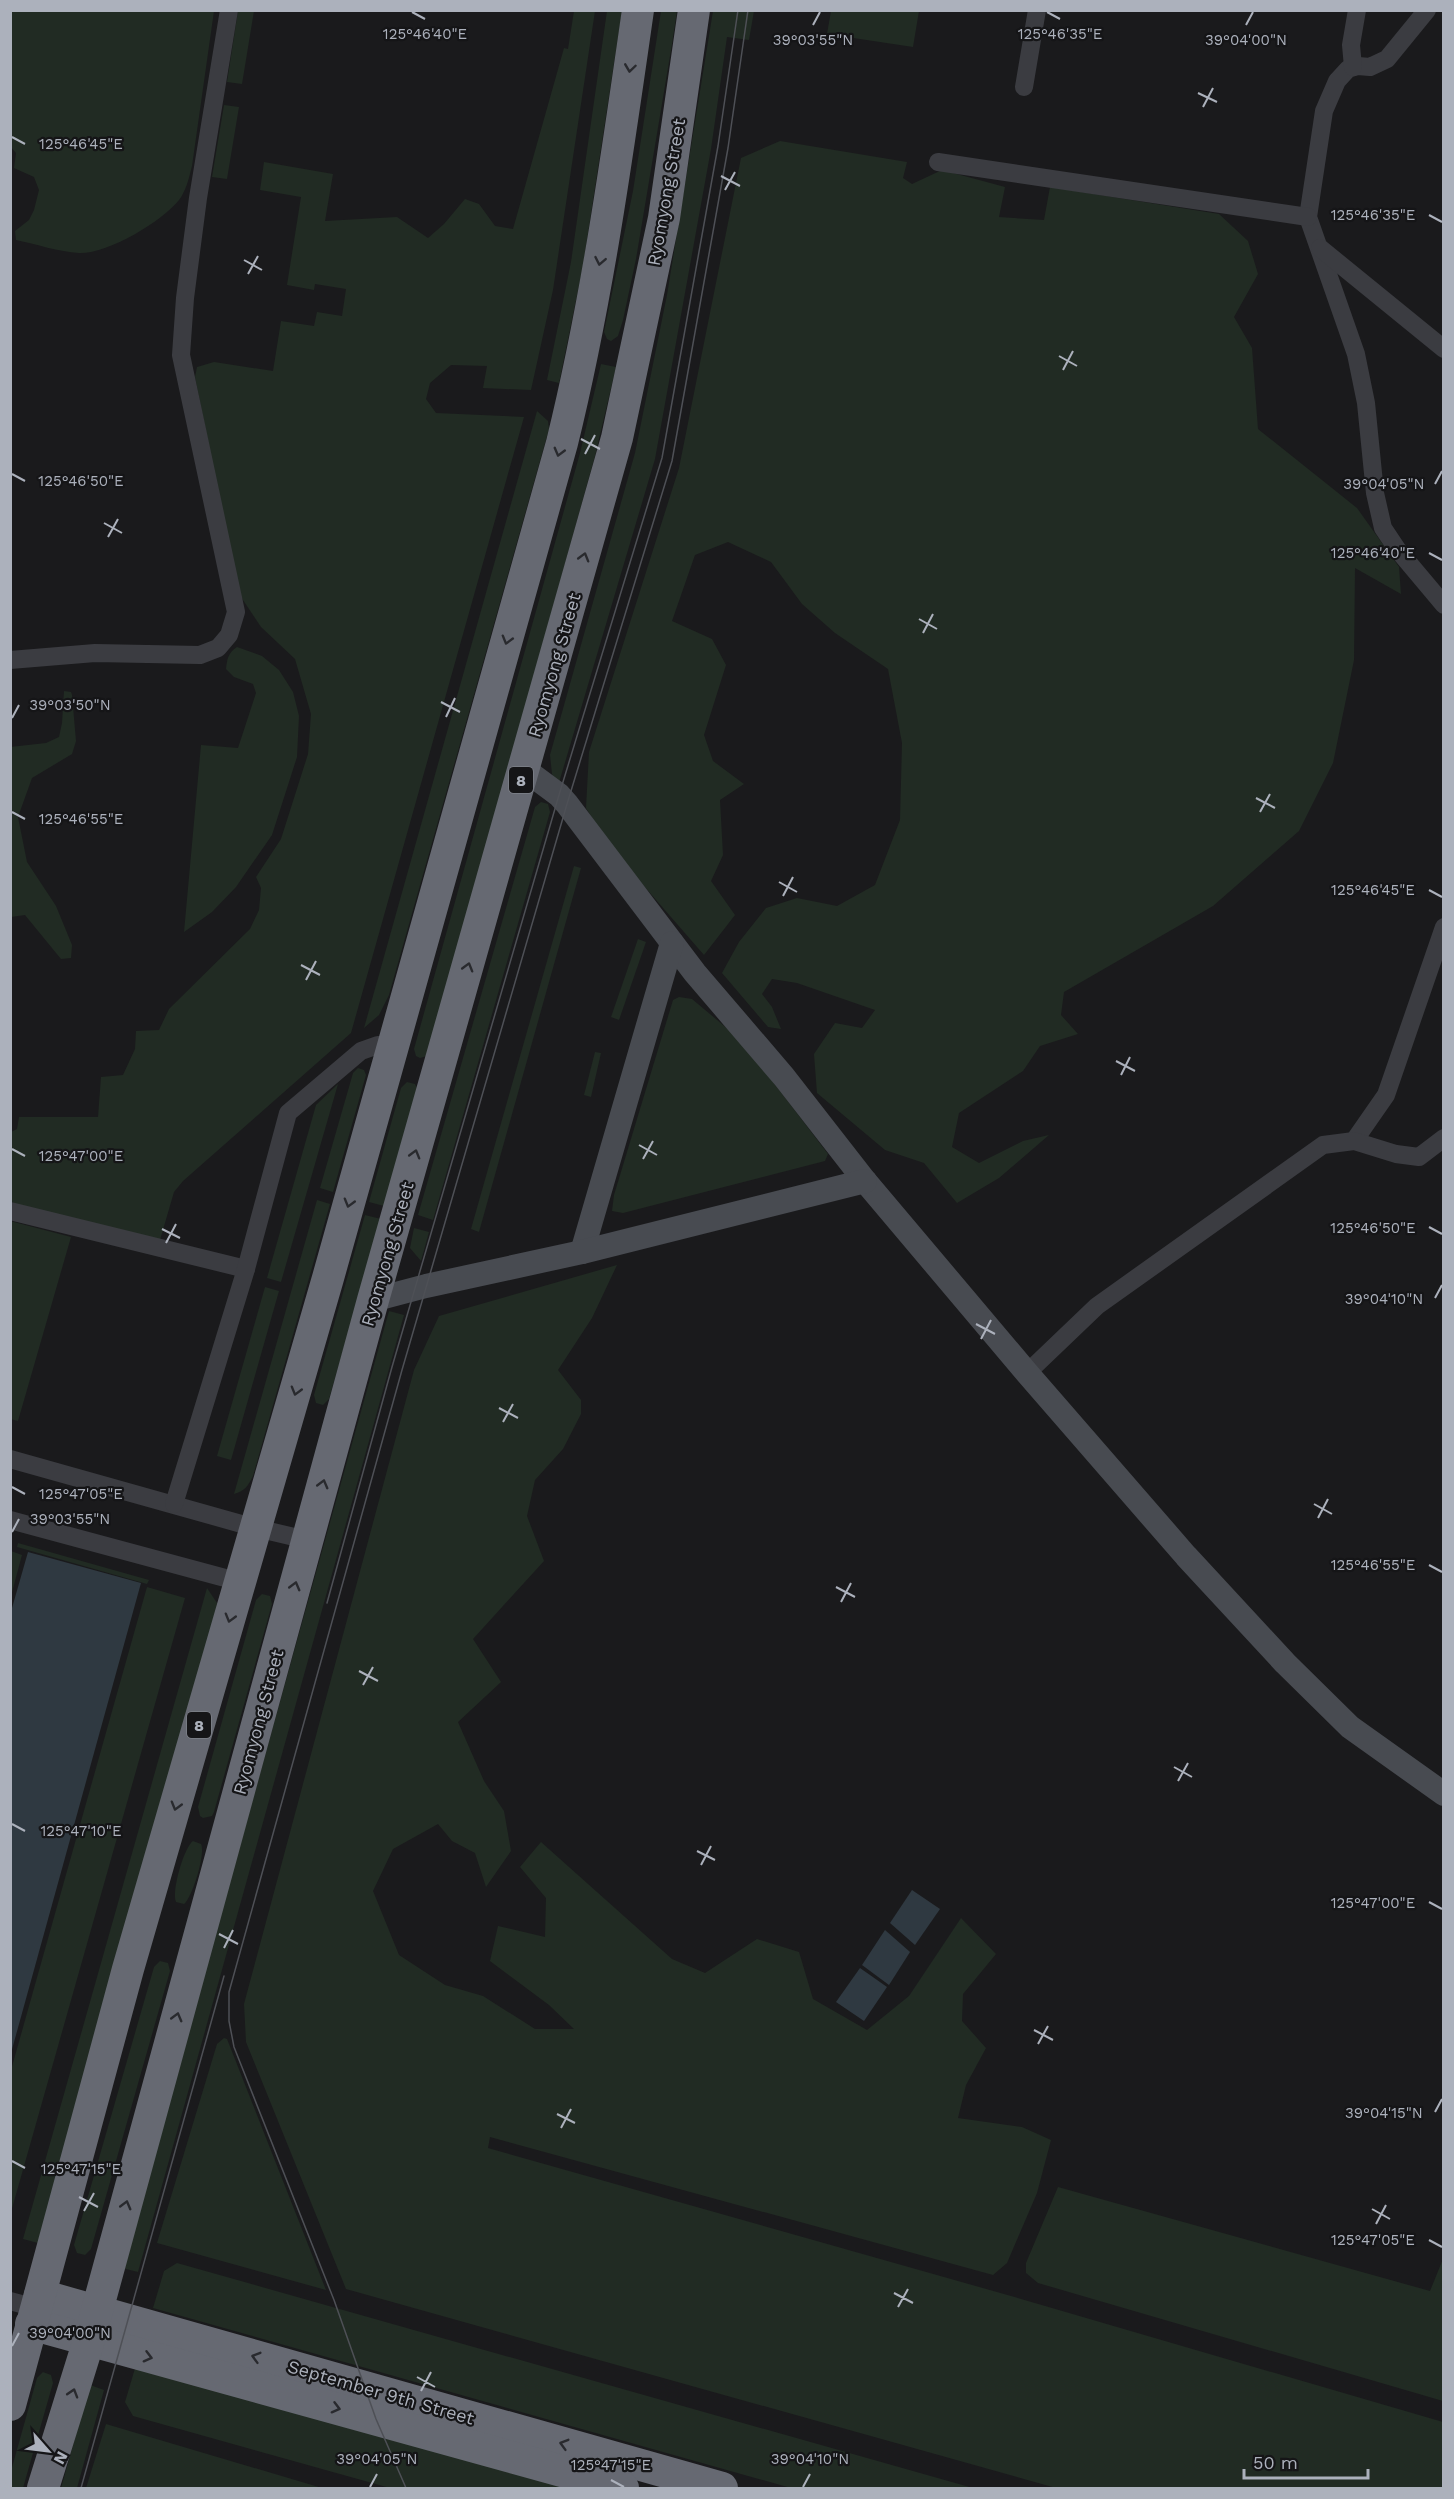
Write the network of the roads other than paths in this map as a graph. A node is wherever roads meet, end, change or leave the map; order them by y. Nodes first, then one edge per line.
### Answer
1 (229, 10) edge
2 (638, 10) edge
3 (694, 10) edge
4 (1036, 10) edge
5 (1357, 10) edge
6 (1427, 10) edge
7 (1353, 68) junction
8 (1024, 87) dead end
9 (938, 162) dead end
10 (1308, 217) junction
11 (1318, 247) junction
12 (1443, 349) edge
13 (1443, 605) edge
14 (10, 660) edge
15 (525, 769) junction
16 (1443, 927) edge
17 (672, 943) junction
18 (393, 1046) junction
19 (1443, 1138) edge
20 (1354, 1141) junction
21 (865, 1181) junction
22 (10, 1211) edge
23 (582, 1252) junction
24 (246, 1269) junction
25 (373, 1300) junction
26 (1027, 1373) junction
27 (10, 1459) edge
28 (174, 1504) junction
29 (10, 1520) edge
30 (256, 1528) junction
31 (307, 1540) junction
32 (240, 1582) junction
33 (1443, 1794) edge
34 (29, 2307) edge
35 (93, 2326) junction
36 (10, 2405) edge
37 (43, 2488) edge
38 (622, 2488) edge
39 (722, 2488) edge

1 - 14 street
2 -> 18 highway, 8
15 -> 3 highway, Ryomyong Street / 8
4 - 8 street
5 - 7 street
6 - 7 street
7 - 10 street
9 - 10 street
10 - 11 street
11 - 12 street
11 - 13 street
15 - 17 street
25 -> 15 highway, Ryomyong Street / 8
16 - 20 street
17 - 21 street
17 - 23 street
18 - 24 street
18 -> 30 highway, 8
19 - 20 street
20 - 26 street
21 - 23 street
21 - 26 street
22 - 24 street
23 - 25 street
24 - 28 street
31 -> 25 highway, Ryomyong Street / 8
26 - 33 street
27 - 28 street
28 - 30 street
29 - 32 street
30 - 31 street
30 - 32 highway, 8
35 -> 31 highway, Ryomyong Street / 8
32 -> 34 highway, 8
34 - 35 highway, September 9th Street
34 - 36 highway, 8
37 -> 35 highway, Ryomyong Street / 8
35 -> 38 highway, September 9th Street
39 -> 35 highway, September 9th Street

